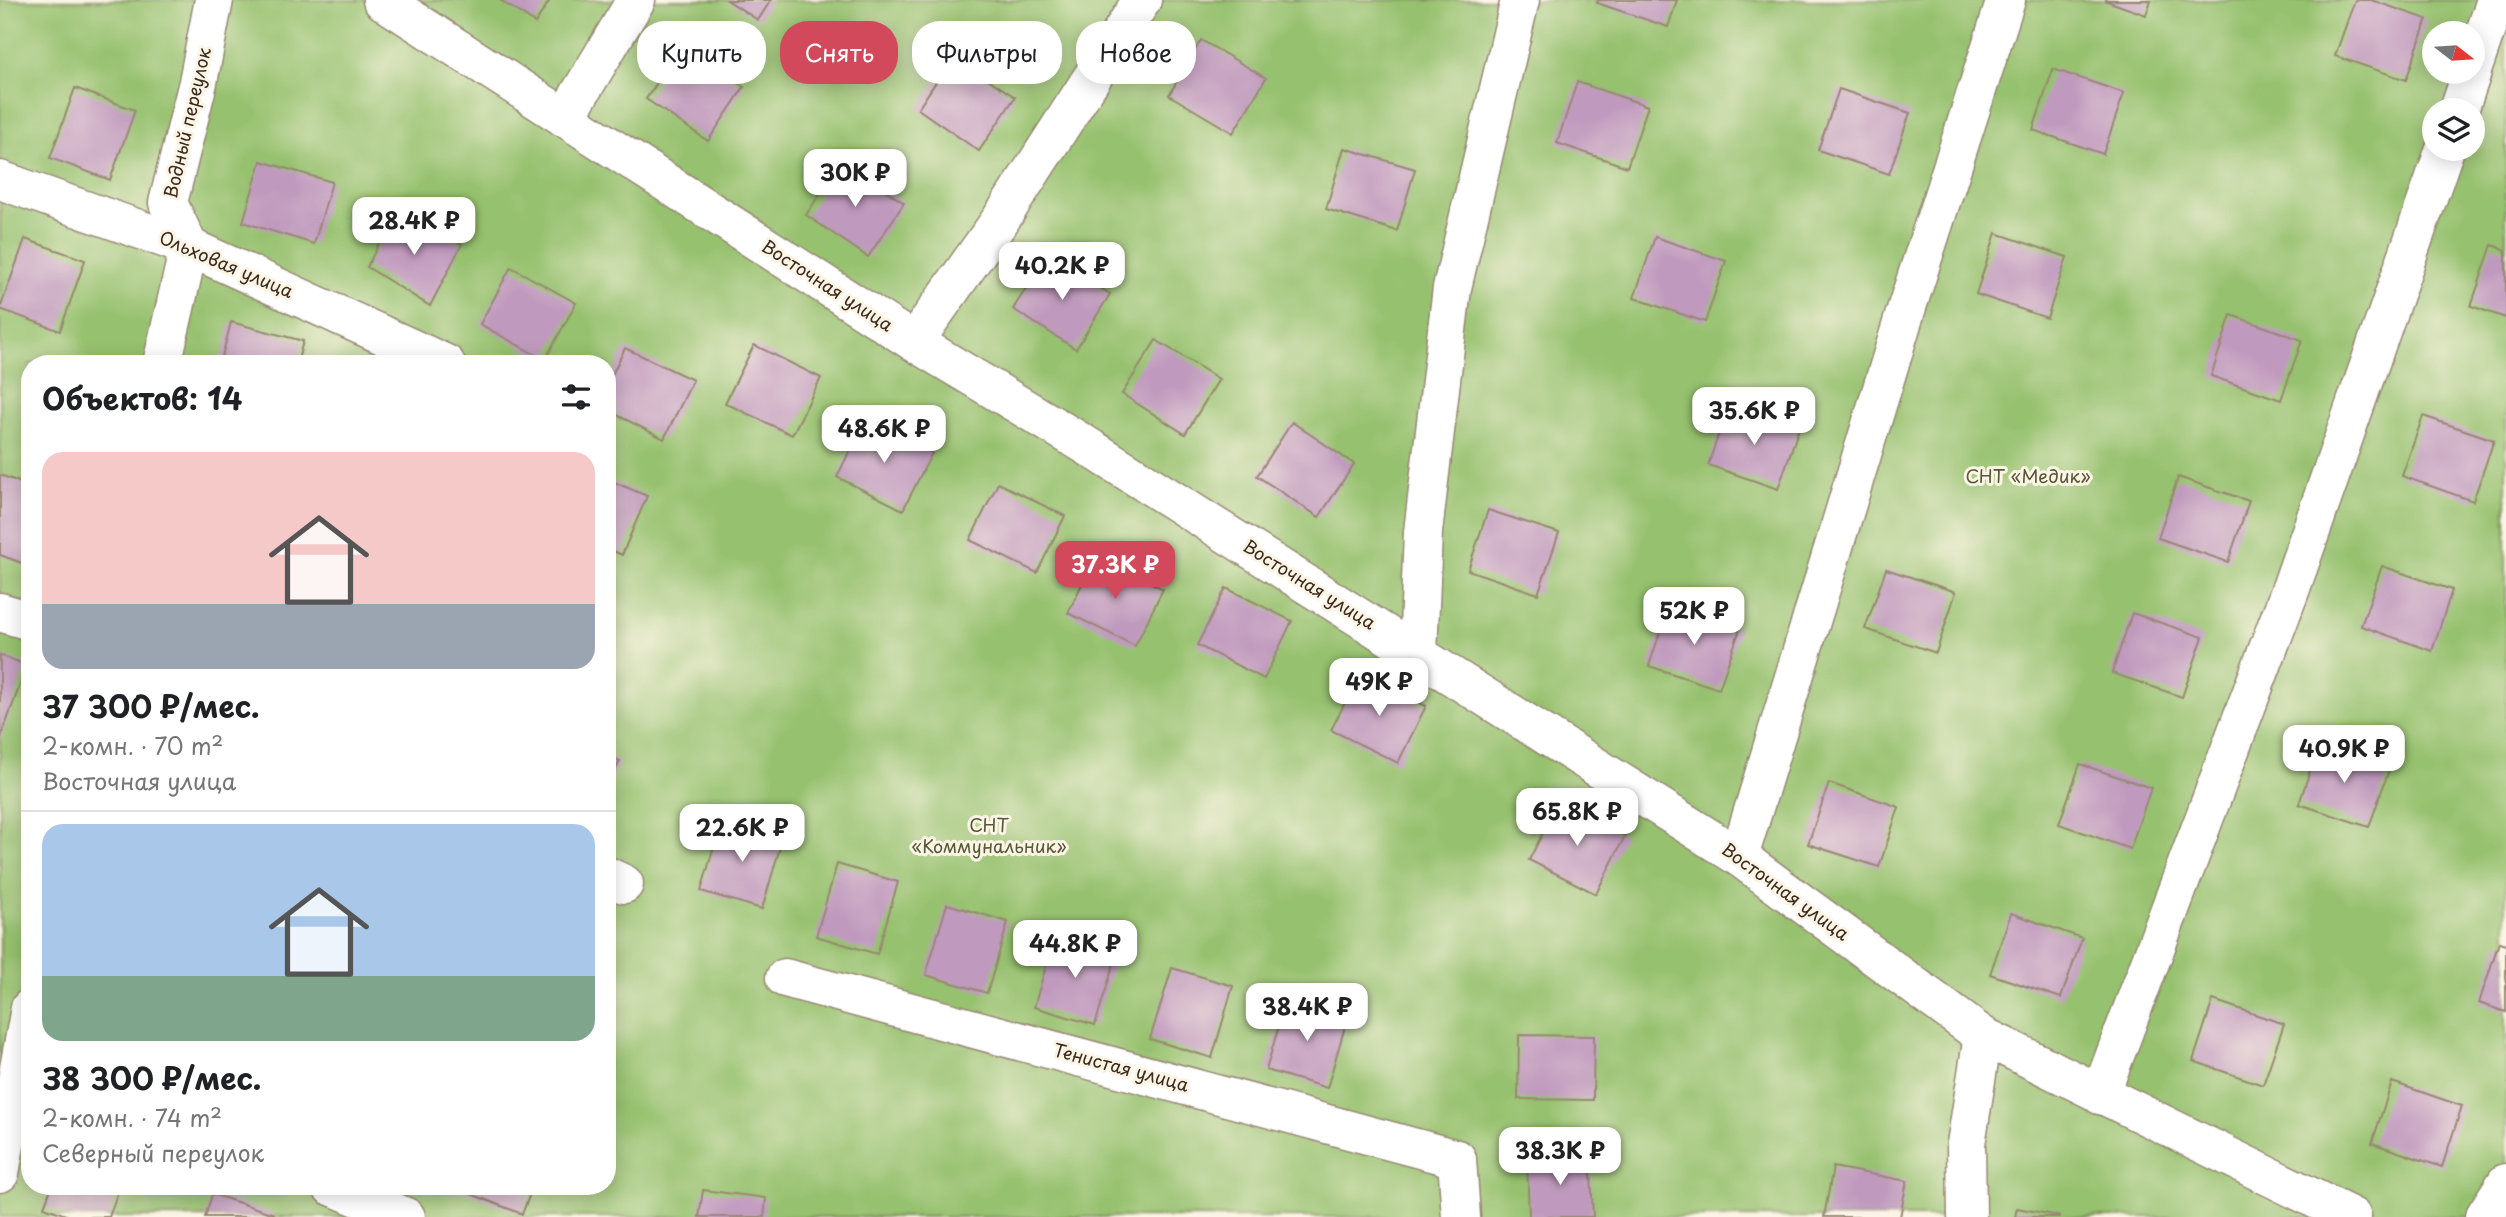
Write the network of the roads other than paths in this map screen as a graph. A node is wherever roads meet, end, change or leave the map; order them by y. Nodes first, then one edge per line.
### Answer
1 (214, 0) edge
2 (382, 0) edge
3 (636, 0) edge
4 (1142, 0) edge
5 (1520, 0) edge
6 (2006, 0) edge
7 (2496, 0) edge
8 (2485, 32) edge
9 (565, 118) junction
10 (2441, 161) edge
11 (0, 180) edge
12 (190, 247) junction
13 (914, 342) junction
14 (164, 355) edge
15 (426, 355) edge
16 (0, 611) edge
17 (21, 618) edge
18 (1418, 654) junction
19 (1739, 857) junction
20 (785, 978) dead end
21 (1983, 1036) junction
22 (17, 1058) edge
23 (2100, 1095) junction
24 (0, 1173) edge
25 (2506, 1183) edge
26 (353, 1195) edge
27 (406, 1217) edge
28 (1461, 1217) edge
29 (1967, 1217) edge
30 (2352, 1217) edge
31 (2484, 1217) edge

1 - 12 street, Водный переулок
2 - 9 street, Восточная улица
3 - 9 street
4 - 13 street
5 - 18 street
6 - 19 street
7 - 8 street
9 - 13 street, Восточная улица
10 - 23 street
11 - 12 street, Ольховая улица
12 - 14 street
12 - 15 street, Ольховая улица
13 - 18 street, Восточная улица
16 - 17 street
18 - 19 street, Восточная улица
19 - 21 street, Восточная улица
20 - 28 street, Тенистая улица
21 - 23 street, Восточная улица
21 - 29 street
22 - 24 street
23 - 30 street, Восточная улица
25 - 31 street
26 - 27 street

